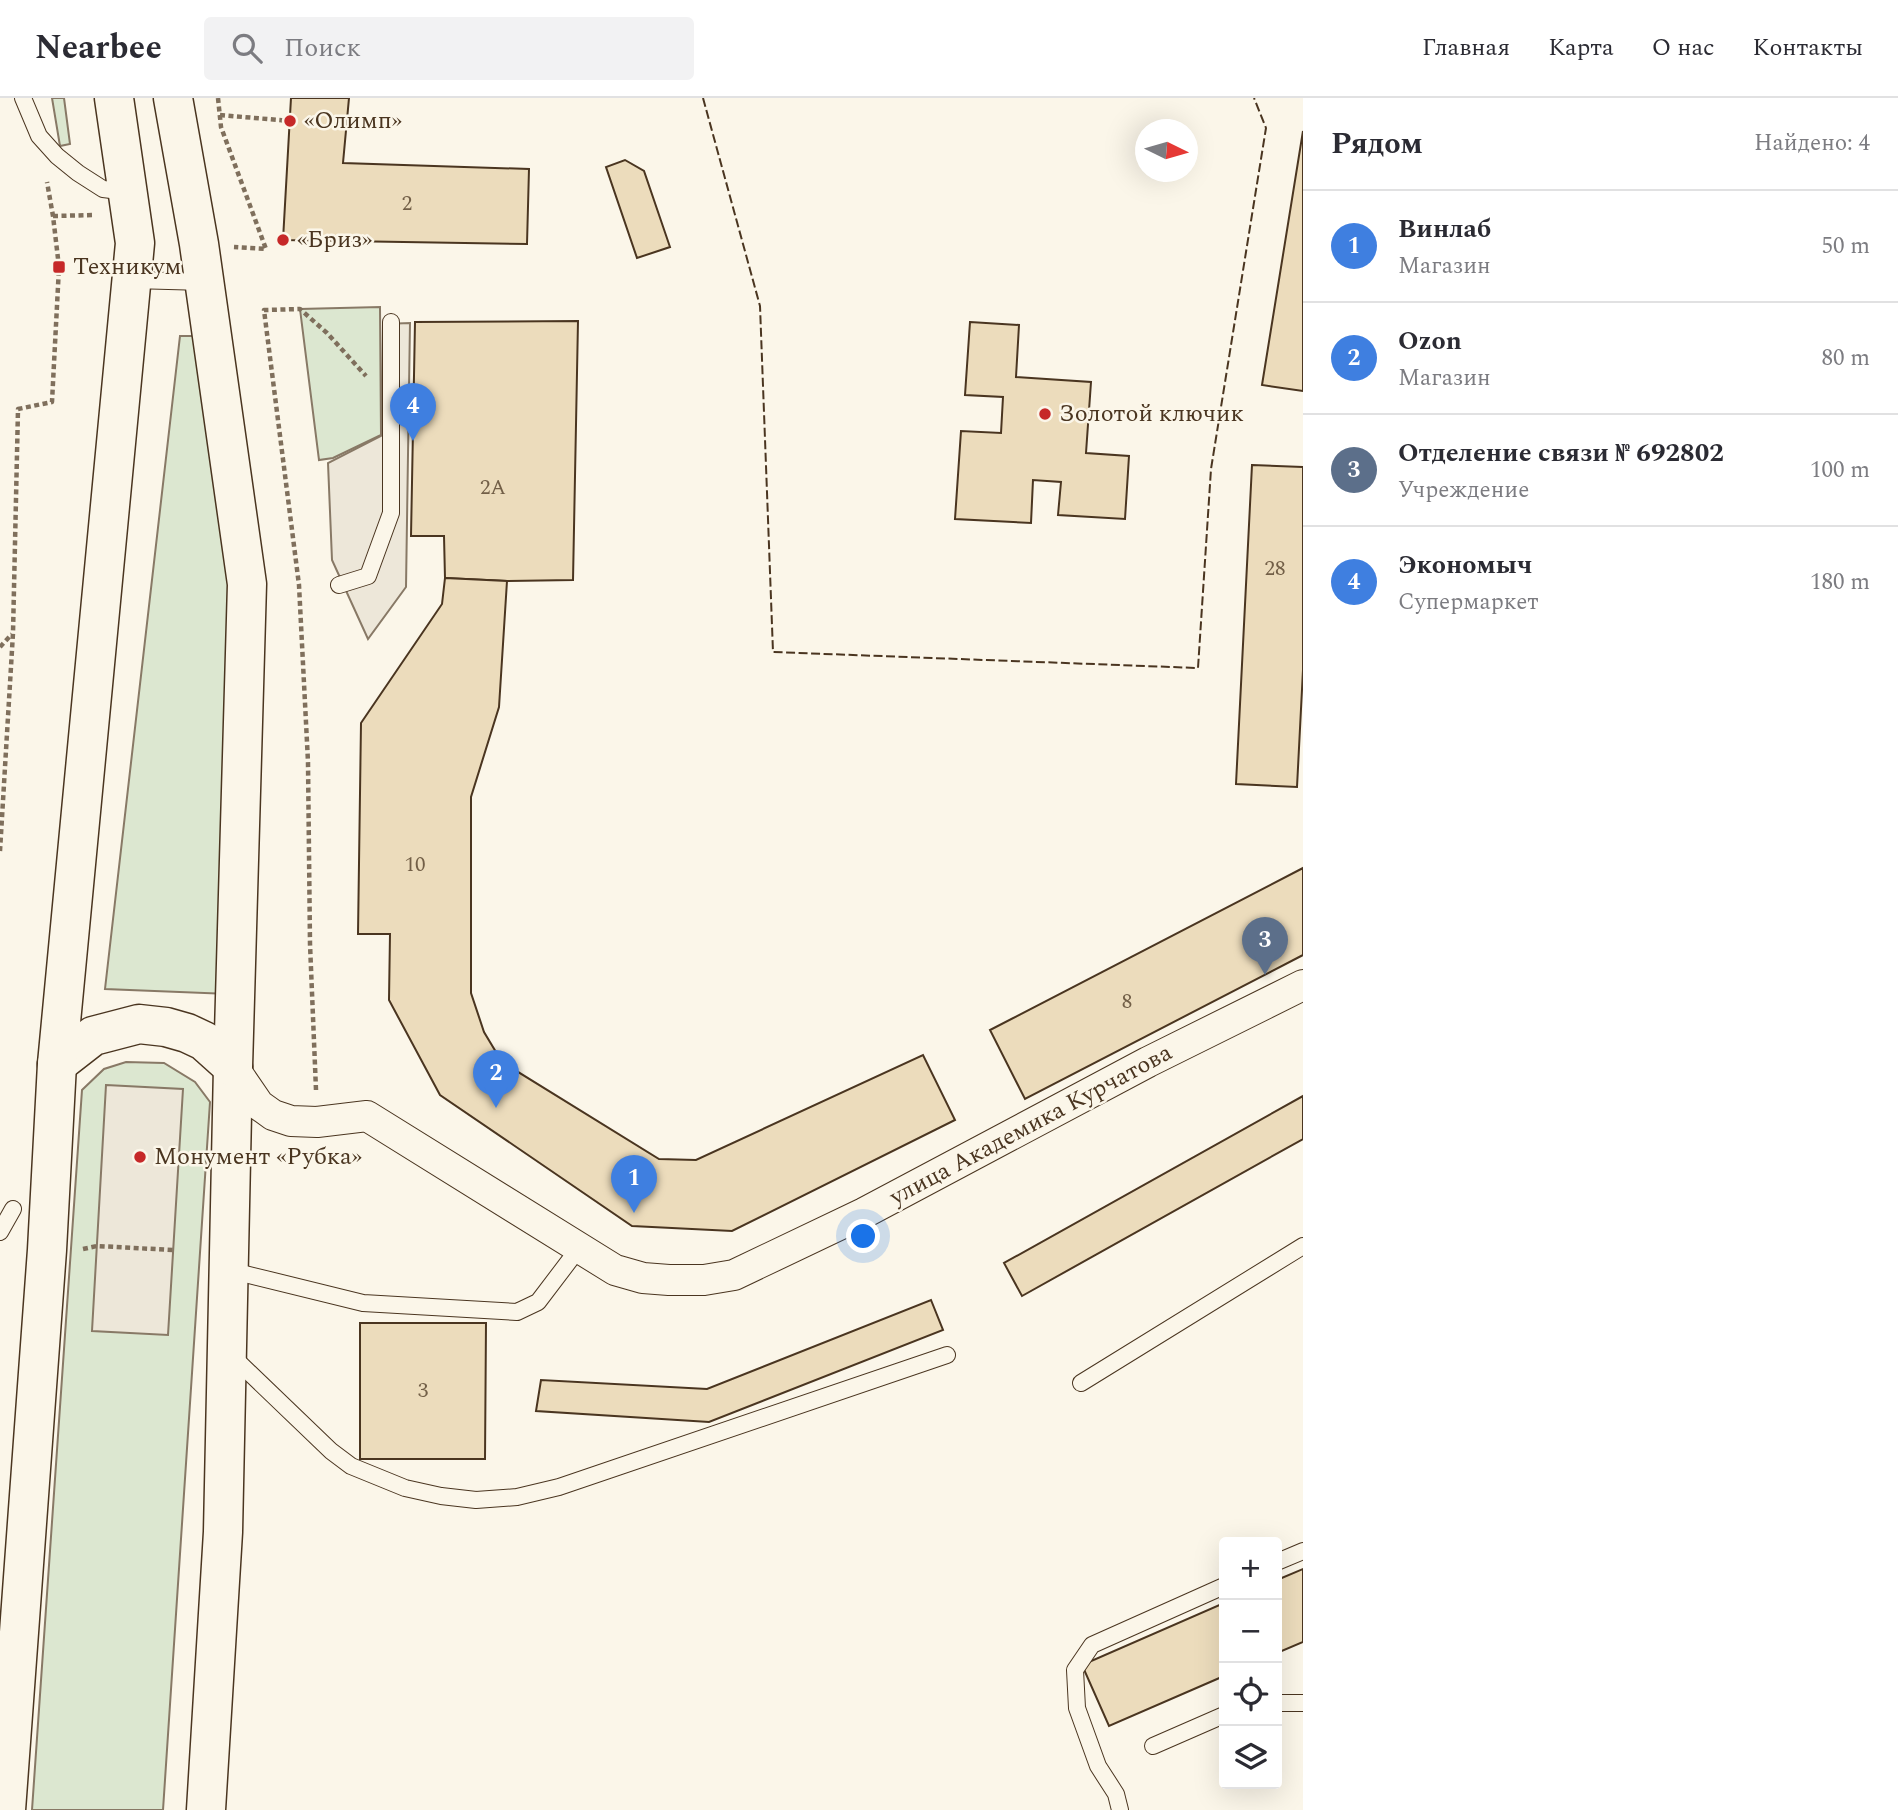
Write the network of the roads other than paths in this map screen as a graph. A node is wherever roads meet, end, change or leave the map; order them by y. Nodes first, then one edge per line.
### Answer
1 (23, 98) edge
2 (114, 98) edge
3 (173, 98) edge
4 (128, 192) junction
5 (132, 280) junction
6 (205, 282) junction
7 (391, 322) dead end
8 (339, 585) dead end
9 (1303, 985) edge
10 (57, 1064) junction
11 (233, 1068) junction
12 (13, 1209) dead end
13 (0, 1232) edge
14 (1303, 1246) edge
15 (579, 1248) junction
16 (229, 1270) junction
17 (227, 1352) junction
18 (947, 1354) dead end
19 (1081, 1383) dead end
20 (1303, 1550) edge
21 (1282, 1560) edge
22 (1219, 1588) edge
23 (1282, 1703) edge
24 (1303, 1703) edge
25 (1219, 1717) edge
26 (1153, 1746) dead end
27 (208, 1792) edge
28 (6, 1810) edge
29 (1120, 1810) edge

1 - 4 lane
2 - 4 main road
3 - 6 main road
4 - 5 main road
5 - 6 lane
5 - 10 main road
6 - 11 main road
7 - 8 lane
9 - 15 street, улица Академика Курчатова
10 - 11 main road, улица Академика Курчатова
10 - 28 main road
11 - 15 street, улица Академика Курчатова
11 - 16 main road
12 - 13 lane
14 - 19 lane
15 - 16 lane
16 - 17 main road
17 - 18 lane
17 - 27 main road
20 - 21 lane
22 - 29 lane
23 - 24 lane
25 - 26 lane

